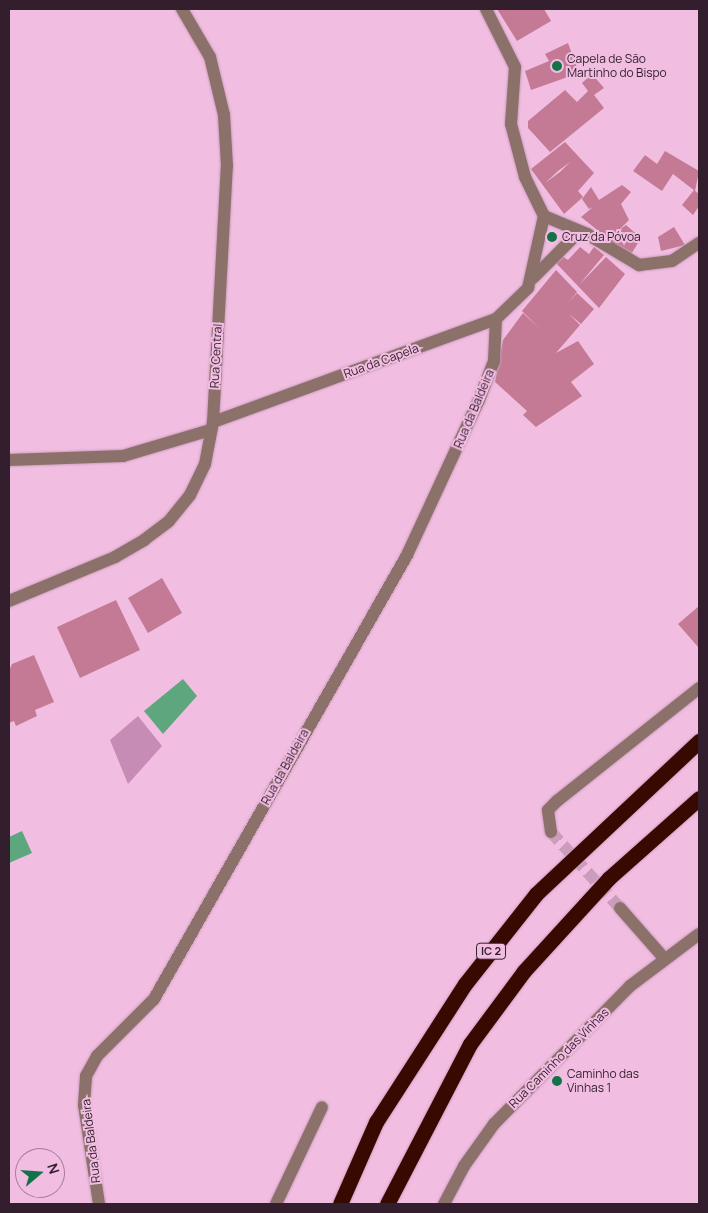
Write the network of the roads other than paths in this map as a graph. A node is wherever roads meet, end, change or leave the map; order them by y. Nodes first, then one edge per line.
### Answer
1 (182, 9) edge
2 (486, 9) edge
3 (544, 216) junction
4 (580, 231) junction
5 (699, 243) edge
6 (534, 278) junction
7 (496, 319) junction
8 (212, 426) junction
9 (9, 460) edge
10 (9, 601) edge
11 (699, 688) edge
12 (699, 741) edge
13 (699, 798) edge
14 (550, 832) dead end
15 (620, 908) tunnel mouth
16 (699, 934) edge
17 (664, 958) junction
18 (322, 1107) dead end
19 (340, 1200) edge
20 (99, 1204) edge
21 (276, 1204) edge
22 (387, 1204) edge
23 (444, 1204) edge

1 - 8 street, Rua Central
2 - 3 street
3 - 4 street
3 - 6 street
4 - 5 street
4 - 6 street, Rua da Capela
6 - 7 street, Rua da Capela
7 - 8 street, Rua da Capela
7 - 20 street, Rua da Baldeira
8 - 9 street, Rua da Capela
8 - 10 street, Rua Central
11 - 14 street
12 - 19 highway, IC 2
13 - 22 highway
15 - 17 street
16 - 17 street, Rua Caminho das Vinhas
17 - 23 street, Rua Caminho das Vinhas
18 - 21 street

